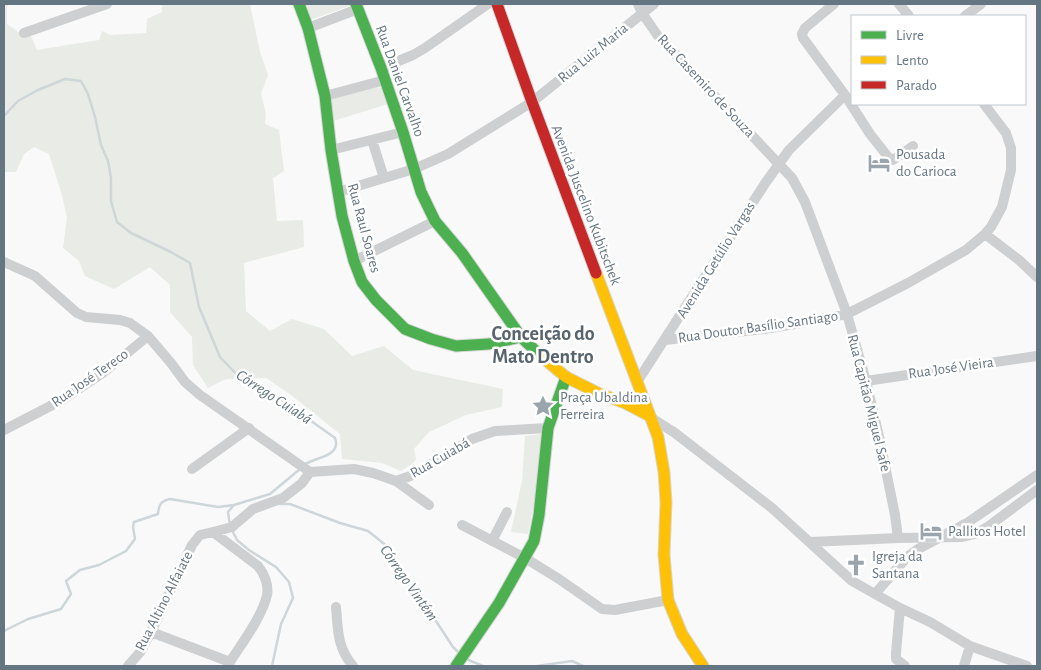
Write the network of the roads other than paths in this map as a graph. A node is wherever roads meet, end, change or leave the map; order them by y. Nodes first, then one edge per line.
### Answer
1 (107, 4) edge
2 (299, 4) edge
3 (488, 4) edge
4 (498, 4) edge
5 (654, 4) edge
6 (834, 4) edge
7 (899, 4) edge
8 (981, 4) edge
9 (357, 6) edge
10 (81, 8) edge
11 (640, 8) edge
12 (907, 15) edge
13 (966, 15) edge
14 (308, 28) junction
15 (24, 33) dead end
16 (380, 68) junction
17 (385, 80) junction
18 (844, 95) junction
19 (325, 96) junction
20 (532, 102) junction
21 (985, 105) edge
22 (402, 132) junction
23 (372, 140) junction
24 (913, 146) dead end
25 (331, 150) junction
26 (779, 164) junction
27 (414, 169) junction
28 (384, 178) junction
29 (338, 192) junction
30 (435, 221) junction
31 (985, 234) junction
32 (354, 261) junction
33 (6, 265) edge
34 (1037, 277) edge
35 (847, 314) junction
36 (148, 336) junction
37 (521, 337) junction
38 (665, 340) junction
39 (1037, 356) edge
40 (566, 376) junction
41 (866, 381) junction
42 (637, 382) junction
43 (624, 403) junction
44 (650, 416) junction
45 (249, 428) junction
46 (548, 428) junction
47 (4, 430) edge
48 (192, 469) dead end
49 (307, 470) junction
50 (1037, 475) edge
51 (396, 481) junction
52 (1037, 490) edge
53 (429, 505) dead end
54 (507, 512) dead end
55 (462, 525) dead end
56 (208, 533) junction
57 (898, 538) junction
58 (940, 538) junction
59 (492, 541) junction
60 (810, 542) junction
61 (525, 558) junction
62 (875, 594) junction
63 (668, 600) junction
64 (336, 607) dead end
65 (900, 608) junction
66 (152, 632) junction
67 (970, 646) junction
68 (1037, 662) edge
69 (229, 664) edge
70 (457, 665) edge
71 (128, 666) edge
72 (352, 666) edge
73 (703, 666) edge
74 (904, 666) edge
75 (964, 666) edge
76 (1027, 666) edge

1 - 10 street
2 - 14 street, Rua Raul Soares
3 - 16 street
4 - 20 street, Avenida Juscelino Kubitschek
5 - 11 street, Rua Luiz Maria
6 - 18 street
7 - 12 street
8 - 13 street
9 - 14 street
9 - 16 street, Rua Daniel Carvalho
10 - 15 street
11 - 20 street, Rua Luiz Maria
11 - 26 street, Rua Casemiro de Souza
14 - 19 street, Rua Raul Soares
16 - 17 street, Rua Daniel Carvalho
17 - 19 street
17 - 22 street, Rua Daniel Carvalho
18 - 24 street
18 - 26 street, Avenida Getúlio Vargas
19 - 25 street, Rua Raul Soares
20 - 27 street, Rua Luiz Maria
20 - 42 street, Avenida Juscelino Kubitschek
21 - 31 street, Rua Doutor Basílio Santiago
22 - 23 street
22 - 27 street, Rua Daniel Carvalho
23 - 25 street
23 - 28 street
25 - 29 street, Rua Raul Soares
26 - 35 street, Rua Capitão Miguel Safe
26 - 38 street, Avenida Getúlio Vargas
27 - 28 street, Rua Luiz Maria
27 - 30 street, Rua Daniel Carvalho
28 - 29 street, Rua Luiz Maria
29 - 32 street, Rua Raul Soares
30 - 32 street
30 - 37 street, Rua Daniel Carvalho
31 - 34 street
31 - 35 street, Rua Doutor Basílio Santiago
32 - 37 street, Rua Raul Soares
33 - 36 street
35 - 38 street, Rua Doutor Basílio Santiago
35 - 41 street, Rua Capitão Miguel Safe
36 - 45 street
36 - 47 street, Rua José Tereco
37 - 40 street, Rua Daniel Carvalho
38 - 42 street, Avenida Getúlio Vargas
39 - 41 street, Rua José Vieira
40 - 43 street, Rua Daniel Carvalho
40 - 46 street
41 - 57 street, Rua Capitão Miguel Safe
42 - 43 street
42 - 44 street, Avenida Juscelino Kubitschek
43 - 44 street, Rua Daniel Carvalho
44 - 60 street
44 - 63 street, Avenida Juscelino Kubitschek
45 - 48 street
45 - 49 street
46 - 51 street, Rua Cuiabá
46 - 61 street
49 - 51 street, Rua Cuiabá
49 - 56 street
50 - 58 street
51 - 53 street
52 - 58 street
54 - 59 street
55 - 59 street
56 - 66 street, Rua Altino Alfaiate
56 - 69 street
57 - 58 street
57 - 60 street
58 - 62 street
59 - 61 street
60 - 62 street
61 - 63 street
61 - 70 street
62 - 65 street
63 - 73 street, Avenida Juscelino Kubitschek
64 - 72 street
65 - 67 street
65 - 74 street
66 - 69 street
66 - 71 street, Rua Altino Alfaiate
67 - 75 street
67 - 76 street
68 - 76 street

